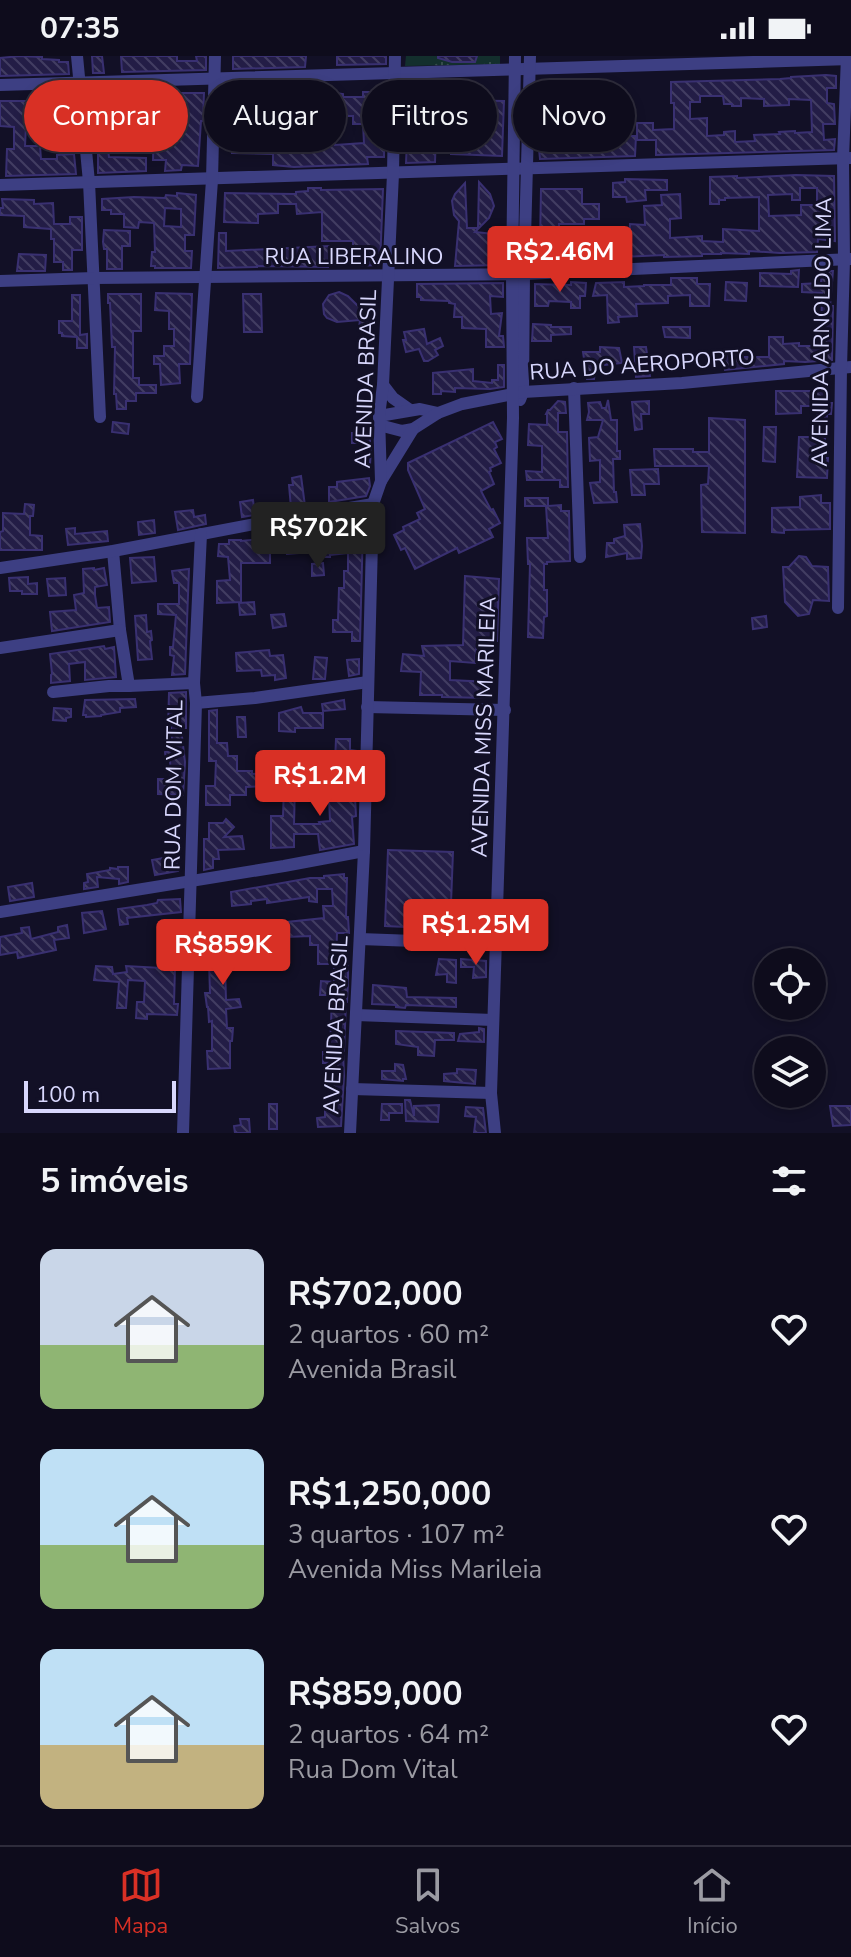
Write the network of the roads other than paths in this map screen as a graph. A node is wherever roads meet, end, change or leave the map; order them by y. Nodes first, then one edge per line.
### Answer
1 (77, 56) edge
2 (215, 56) edge
3 (395, 56) edge
4 (515, 56) edge
5 (530, 56) edge
6 (848, 58) edge
7 (529, 70) junction
8 (515, 71) junction
9 (395, 73) junction
10 (214, 79) junction
11 (79, 80) edge
12 (169, 80) edge
13 (24, 84) edge
14 (0, 85) edge
15 (86, 152) edge
16 (847, 159) edge
17 (521, 169) junction
18 (393, 174) junction
19 (212, 180) junction
20 (89, 182) junction
21 (0, 185) edge
22 (848, 259) edge
23 (518, 274) junction
24 (204, 277) junction
25 (388, 277) junction
26 (94, 278) junction
27 (0, 281) edge
28 (846, 368) edge
29 (383, 385) junction
30 (574, 388) junction
31 (518, 393) junction
32 (197, 397) dead end
33 (410, 410) junction
34 (438, 413) junction
35 (100, 417) dead end
36 (379, 420) junction
37 (413, 429) junction
38 (381, 481) junction
39 (373, 504) junction
40 (201, 534) junction
41 (113, 551) junction
42 (580, 557) dead end
43 (0, 568) edge
44 (838, 608) dead end
45 (120, 630) junction
46 (0, 648) edge
47 (368, 682) junction
48 (194, 683) junction
49 (129, 686) junction
50 (53, 692) dead end
51 (196, 703) junction
52 (367, 707) junction
53 (505, 710) junction
54 (364, 851) junction
55 (192, 881) junction
56 (0, 912) edge
57 (360, 939) junction
58 (496, 944) junction
59 (356, 1015) junction
60 (493, 1020) junction
61 (352, 1089) junction
62 (491, 1093) junction
63 (183, 1133) edge
64 (350, 1133) edge
65 (495, 1133) edge

1 - 11 street
2 - 10 street
3 - 9 street, AVENIDA BRASIL
4 - 8 street
5 - 7 street
6 - 7 street
6 - 16 street, AVENIDA ARNOLDO LIMA
7 - 8 street
7 - 17 street
8 - 9 street
8 - 17 street
9 - 10 street
9 - 18 street, AVENIDA BRASIL
10 - 12 street
10 - 19 street
13 - 14 street
15 - 20 street
16 - 17 street
16 - 22 street, AVENIDA ARNOLDO LIMA
17 - 18 street
17 - 23 street
18 - 19 street
18 - 25 street, AVENIDA BRASIL
19 - 20 street
19 - 24 street
20 - 21 street
20 - 26 street
22 - 23 street, RUA LIBERALINO
22 - 28 street, AVENIDA ARNOLDO LIMA
23 - 25 street, RUA LIBERALINO
23 - 31 street
24 - 25 street, RUA LIBERALINO
24 - 26 street, RUA LIBERALINO
24 - 32 street
25 - 29 street, AVENIDA BRASIL
26 - 27 street, RUA LIBERALINO
26 - 35 street
28 - 30 street, RUA DO AEROPORTO
28 - 44 street, AVENIDA ARNOLDO LIMA
29 - 33 street
29 - 36 street, AVENIDA BRASIL
30 - 31 street, RUA DO AEROPORTO
30 - 42 street
31 - 34 street, RUA DO AEROPORTO
31 - 53 street, AVENIDA MISS MARILEIA
33 - 34 street
33 - 36 street
34 - 37 street
36 - 37 street
36 - 38 street, AVENIDA BRASIL
37 - 38 street
38 - 39 street, AVENIDA BRASIL
39 - 40 street
39 - 47 street, AVENIDA BRASIL
40 - 41 street
40 - 48 street, RUA DOM VITAL
41 - 43 street
41 - 45 street
45 - 46 street
45 - 49 street
47 - 51 street
47 - 52 street, AVENIDA BRASIL
48 - 49 street
48 - 51 street, RUA DOM VITAL
49 - 50 street
51 - 55 street, RUA DOM VITAL
52 - 53 street
52 - 54 street, AVENIDA BRASIL
53 - 58 street, AVENIDA MISS MARILEIA
54 - 55 street
54 - 57 street, AVENIDA BRASIL
55 - 56 street
55 - 63 street, RUA DOM VITAL
57 - 58 street
57 - 59 street, AVENIDA BRASIL
58 - 60 street, AVENIDA MISS MARILEIA
59 - 60 street
59 - 61 street, AVENIDA BRASIL
60 - 62 street, AVENIDA MISS MARILEIA
61 - 62 street
61 - 64 street, AVENIDA BRASIL
62 - 65 street, AVENIDA MISS MARILEIA

